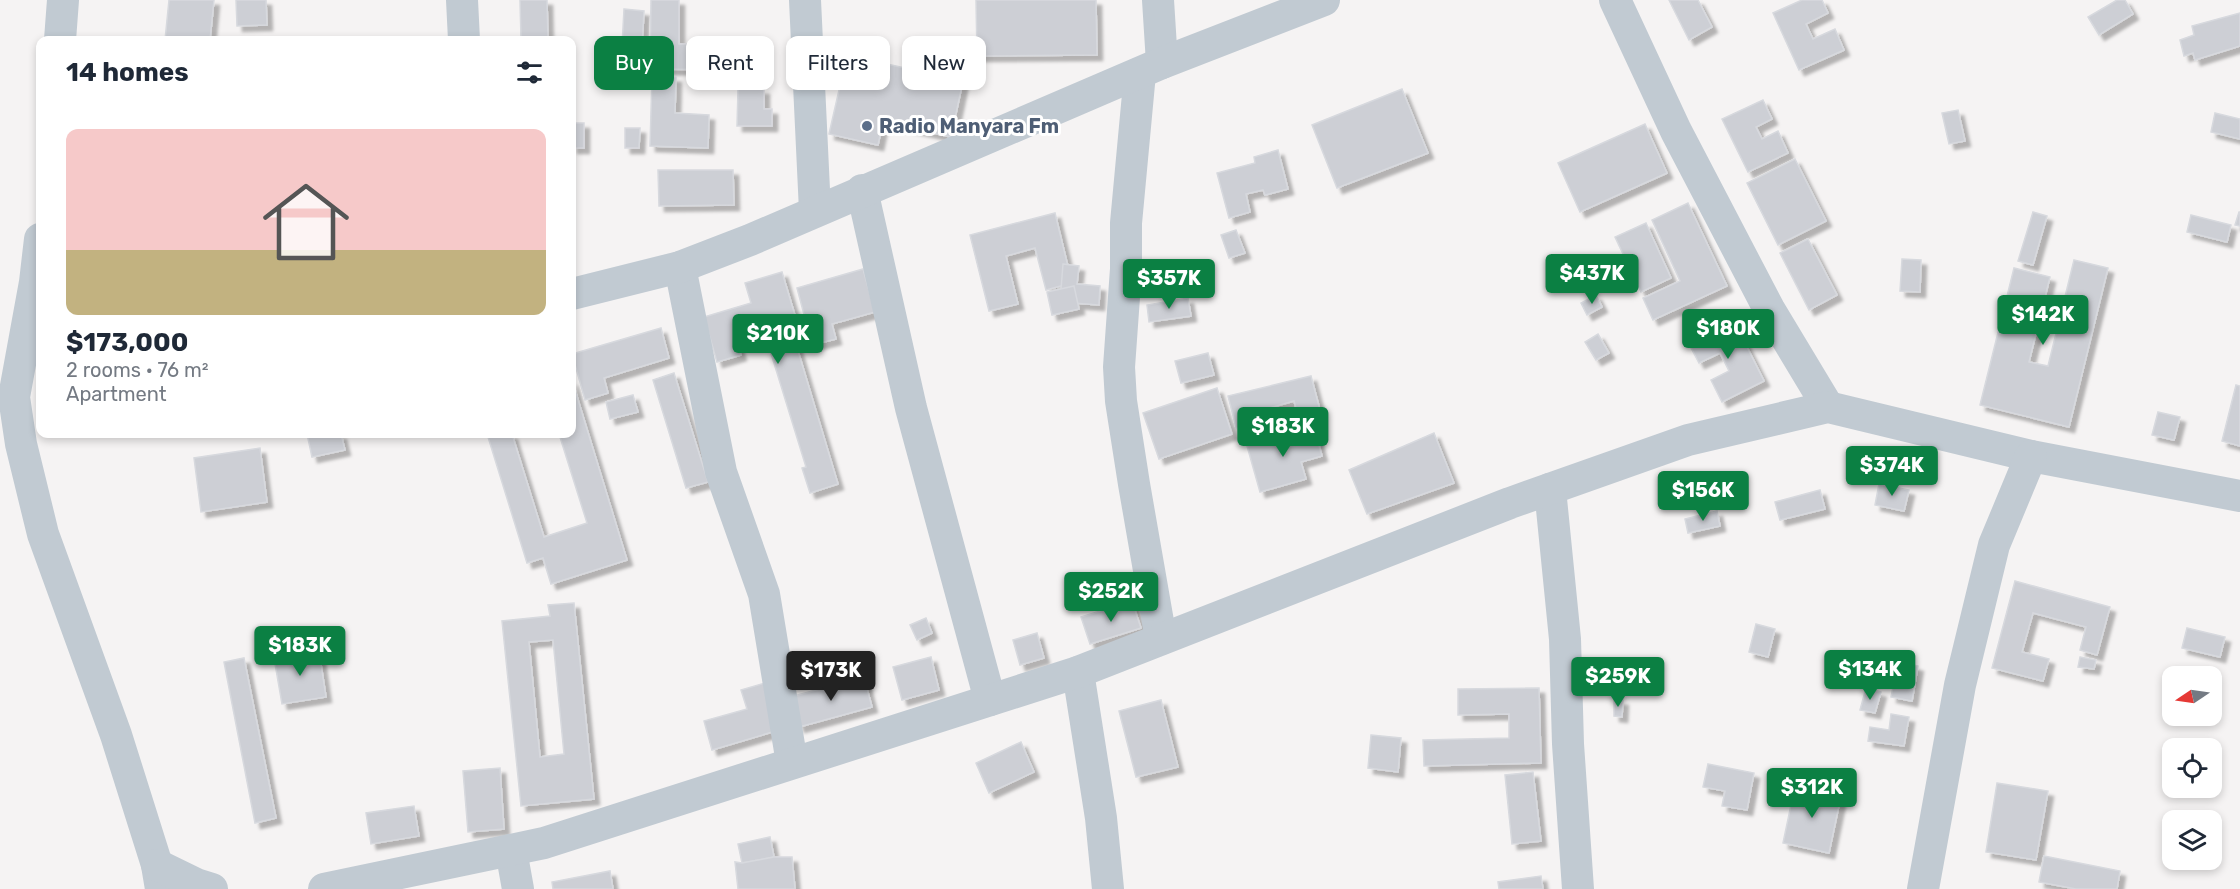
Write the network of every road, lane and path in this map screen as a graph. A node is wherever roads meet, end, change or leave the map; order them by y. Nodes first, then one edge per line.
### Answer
1 (63, 0) edge
2 (462, 0) edge
3 (805, 0) edge
4 (1158, 0) edge
5 (1324, 0) edge
6 (1616, 0) edge
7 (60, 36) edge
8 (464, 36) edge
9 (1151, 68) junction
10 (862, 190) junction
11 (815, 211) junction
12 (680, 267) junction
13 (36, 273) edge
14 (576, 293) edge
15 (18, 396) edge
16 (1828, 407) junction
17 (2031, 456) junction
18 (1550, 489) junction
19 (2240, 496) edge
20 (1161, 639) junction
21 (1078, 672) junction
22 (990, 700) junction
23 (792, 763) junction
24 (511, 850) junction
25 (159, 877) edge
26 (212, 889) edge
27 (324, 889) edge
28 (518, 889) edge
29 (1108, 889) edge
30 (1578, 889) edge
31 (1923, 889) edge

1 - 7 street
2 - 8 street
3 - 11 street
4 - 9 street
5 - 9 street
6 - 16 street
9 - 10 street
9 - 20 street
10 - 11 street
10 - 22 street
11 - 12 street
12 - 14 street
12 - 23 street
13 - 15 street
15 - 25 street
16 - 17 street
16 - 18 street
17 - 19 street
17 - 31 street
18 - 20 street
18 - 30 street
20 - 21 street
21 - 22 street
21 - 29 street
22 - 23 street
23 - 24 street
24 - 27 street
24 - 28 street
25 - 26 street

